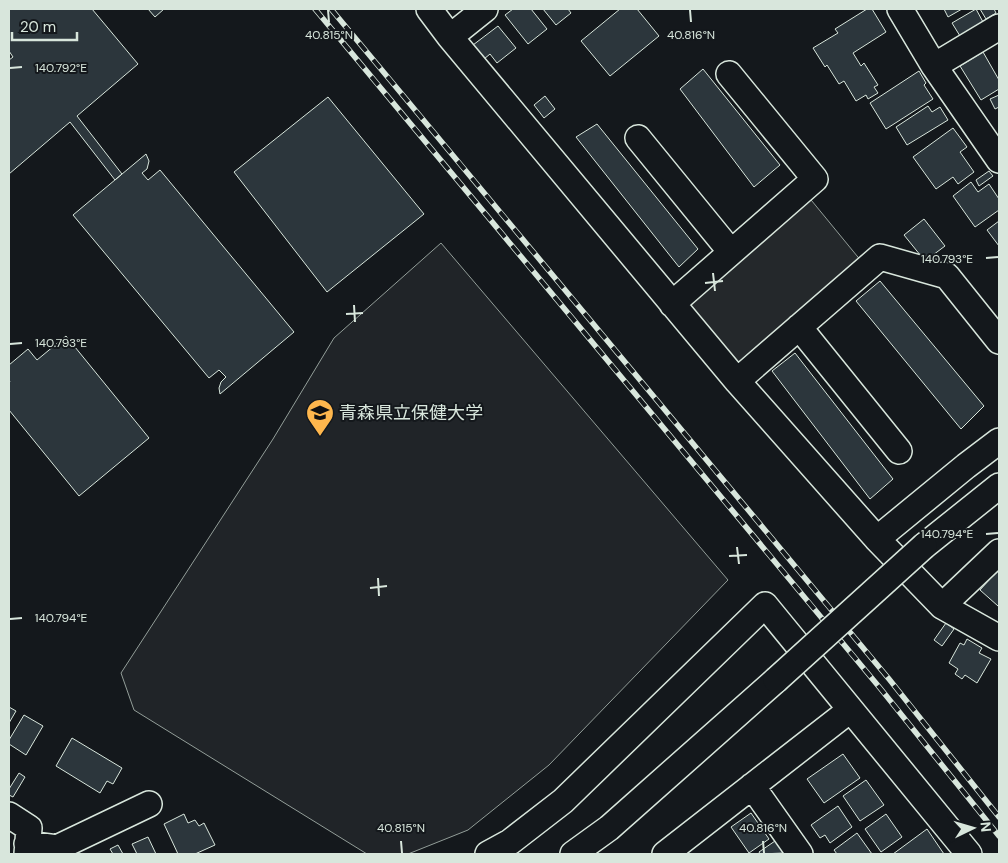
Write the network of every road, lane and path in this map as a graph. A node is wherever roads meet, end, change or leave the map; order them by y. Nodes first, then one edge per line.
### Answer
1 (429, 9) edge
2 (485, 9) edge
3 (900, 9) edge
4 (999, 27) edge
5 (450, 37) junction
6 (934, 66) junction
7 (729, 74) dead end
8 (638, 138) dead end
9 (999, 160) edge
10 (731, 252) junction
11 (672, 304) junction
12 (799, 327) junction
13 (999, 341) edge
14 (737, 381) junction
15 (999, 441) edge
16 (899, 451) dead end
17 (999, 486) edge
18 (877, 539) junction
19 (999, 552) edge
20 (942, 606) junction
21 (999, 638) edge
22 (850, 710) junction
23 (752, 786) junction
24 (149, 804) dead end
25 (9, 815) edge
26 (27, 849) edge
27 (488, 854) edge
28 (573, 854) edge
29 (665, 854) edge
30 (800, 854) edge
31 (968, 854) edge

1 - 5 street
2 - 5 street
3 - 6 street
4 - 6 street
5 - 11 street
6 - 9 street
7 - 10 street
8 - 10 street
10 - 11 street
11 - 14 street
12 - 13 street
12 - 14 street
12 - 16 street
14 - 18 street
15 - 18 street
17 - 28 street, bridge
18 - 20 street
19 - 20 street
20 - 21 street
22 - 23 street
22 - 27 street
22 - 31 street
23 - 29 street
23 - 30 street
24 - 26 street
25 - 26 street

